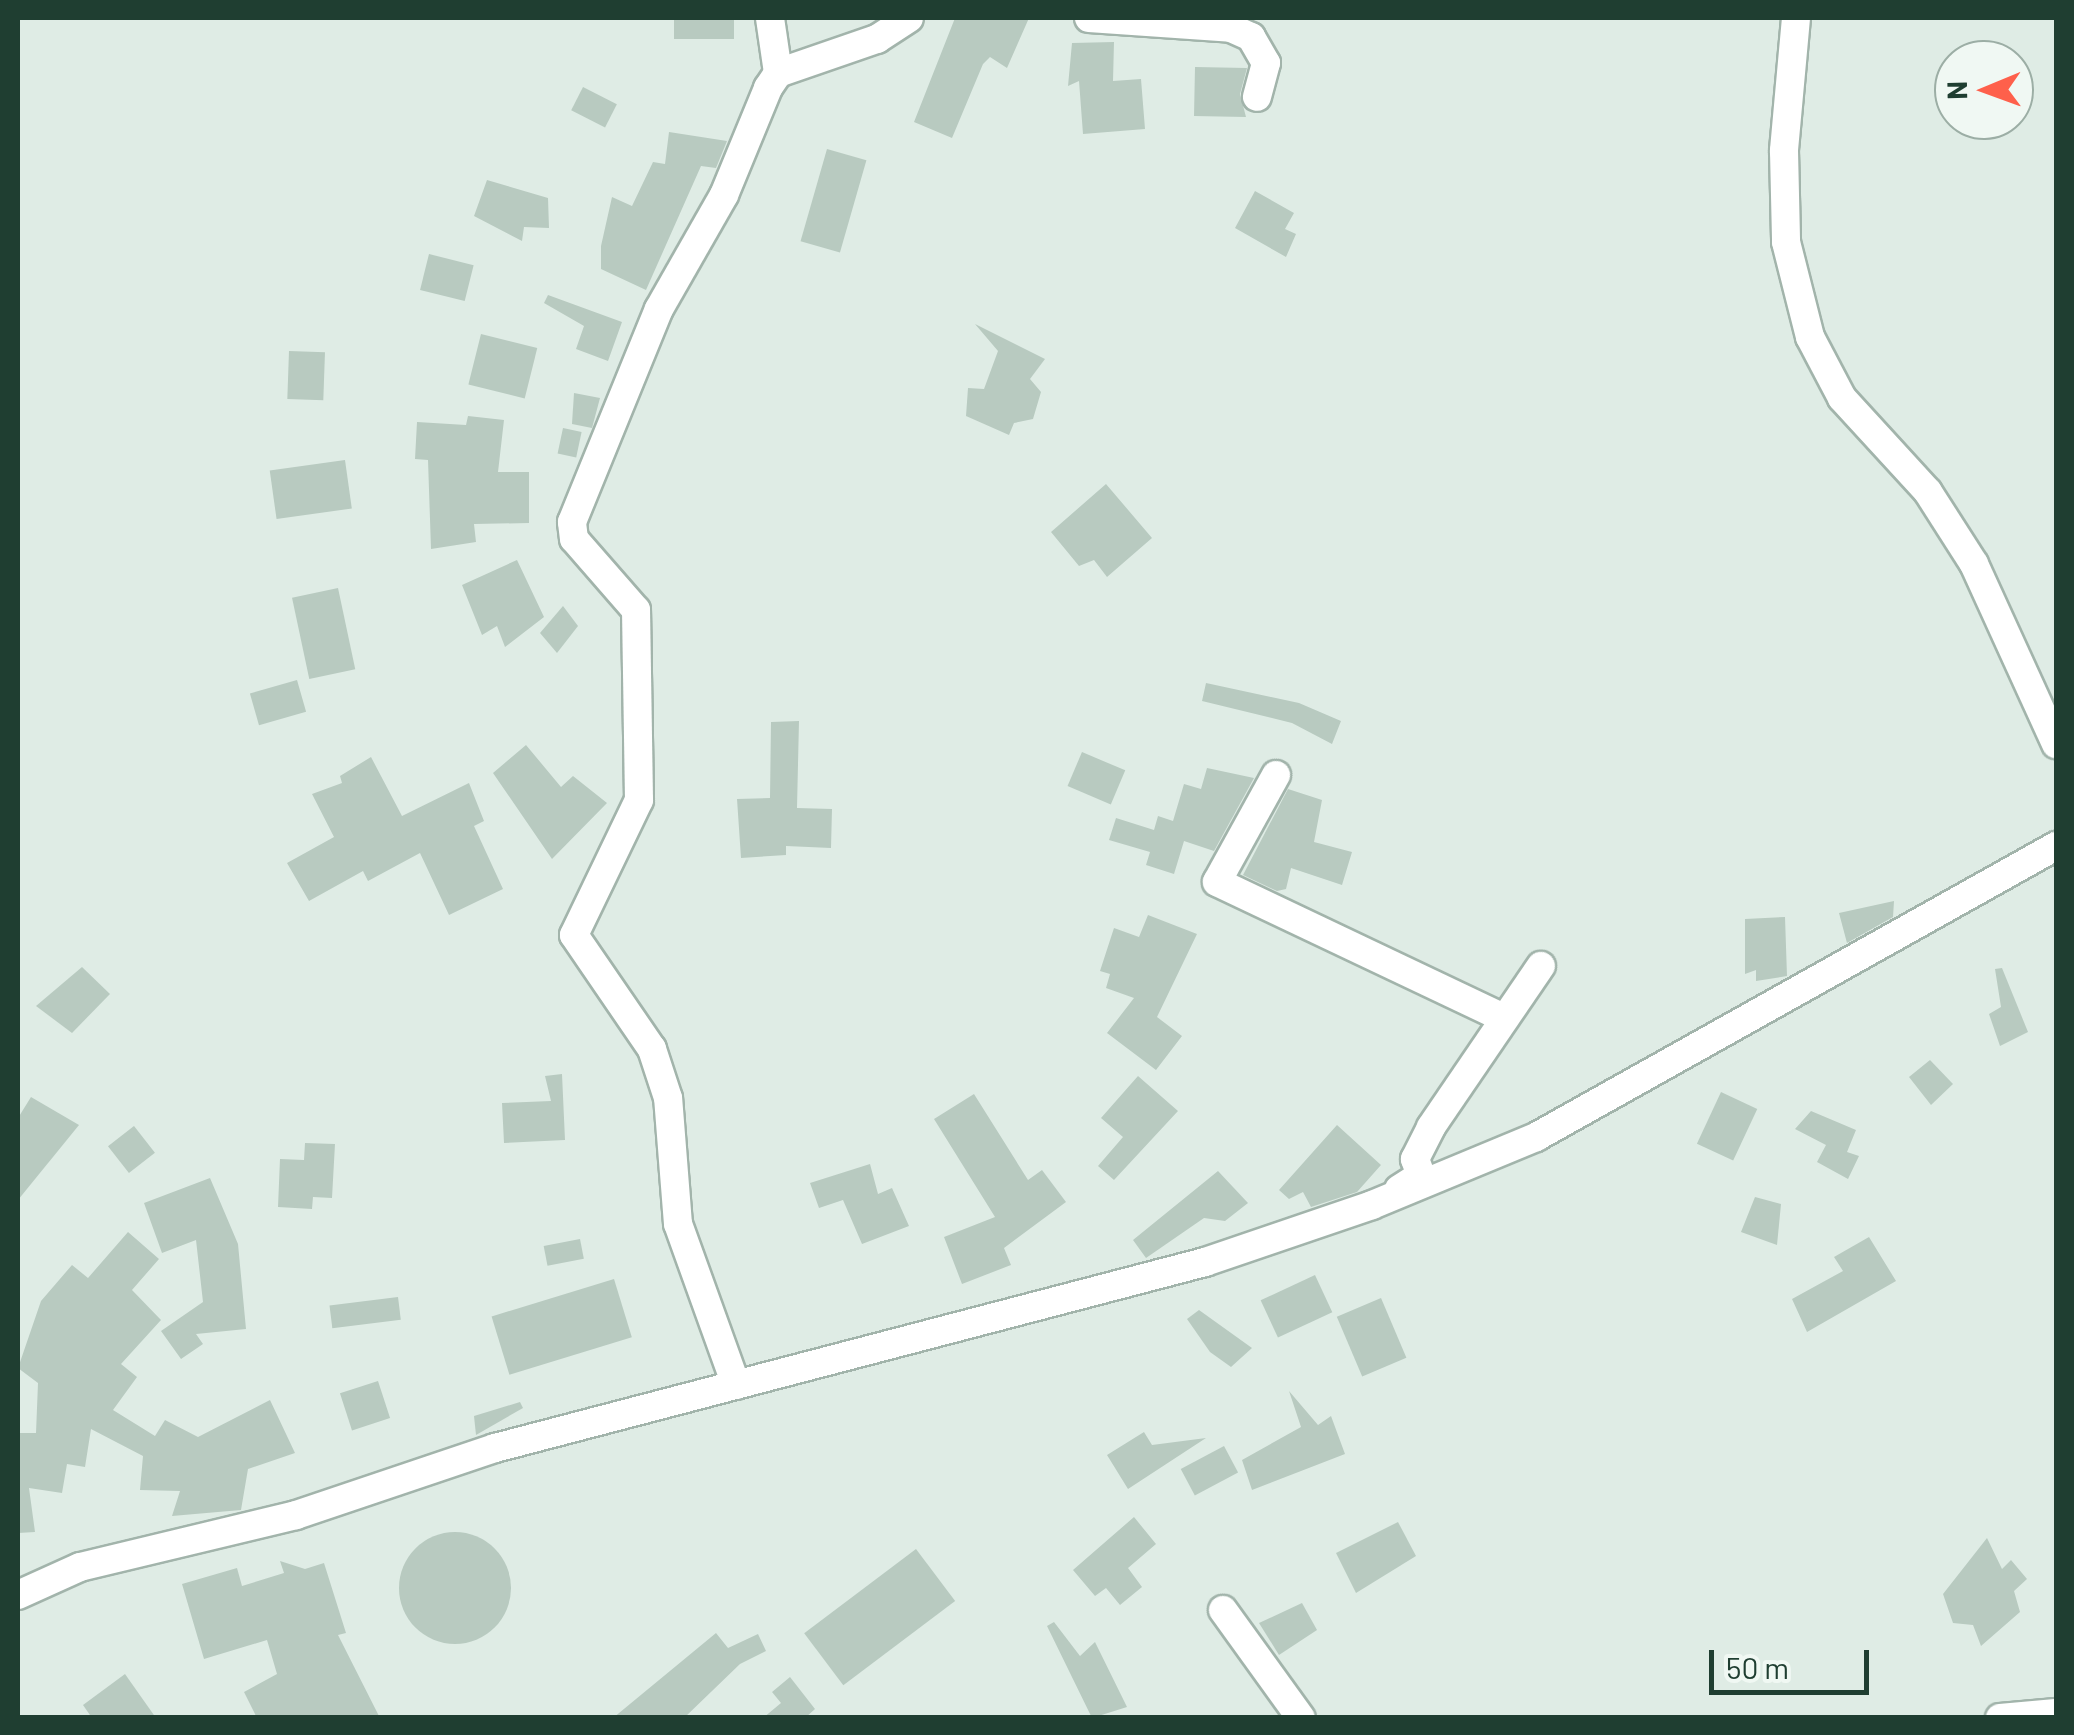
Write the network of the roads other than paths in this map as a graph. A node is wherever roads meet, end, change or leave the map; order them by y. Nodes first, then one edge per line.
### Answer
1 (770, 18) edge
2 (908, 18) edge
3 (1089, 18) edge
4 (1796, 18) edge
5 (778, 73) junction
6 (1258, 97) dead end
7 (2056, 744) edge
8 (1276, 776) dead end
9 (2056, 846) edge
10 (1542, 966) dead end
11 (1503, 1018) junction
12 (1372, 1205) junction
13 (736, 1386) junction
14 (18, 1595) edge
15 (1224, 1610) dead end
16 (2056, 1713) edge
17 (1301, 1718) edge
18 (2000, 1718) edge

1 - 5 street
2 - 5 street
3 - 6 street
4 - 7 street
5 - 13 street
8 - 11 street
9 - 12 street
10 - 11 street
11 - 12 street
12 - 13 street
13 - 14 street
15 - 17 street
16 - 18 street

